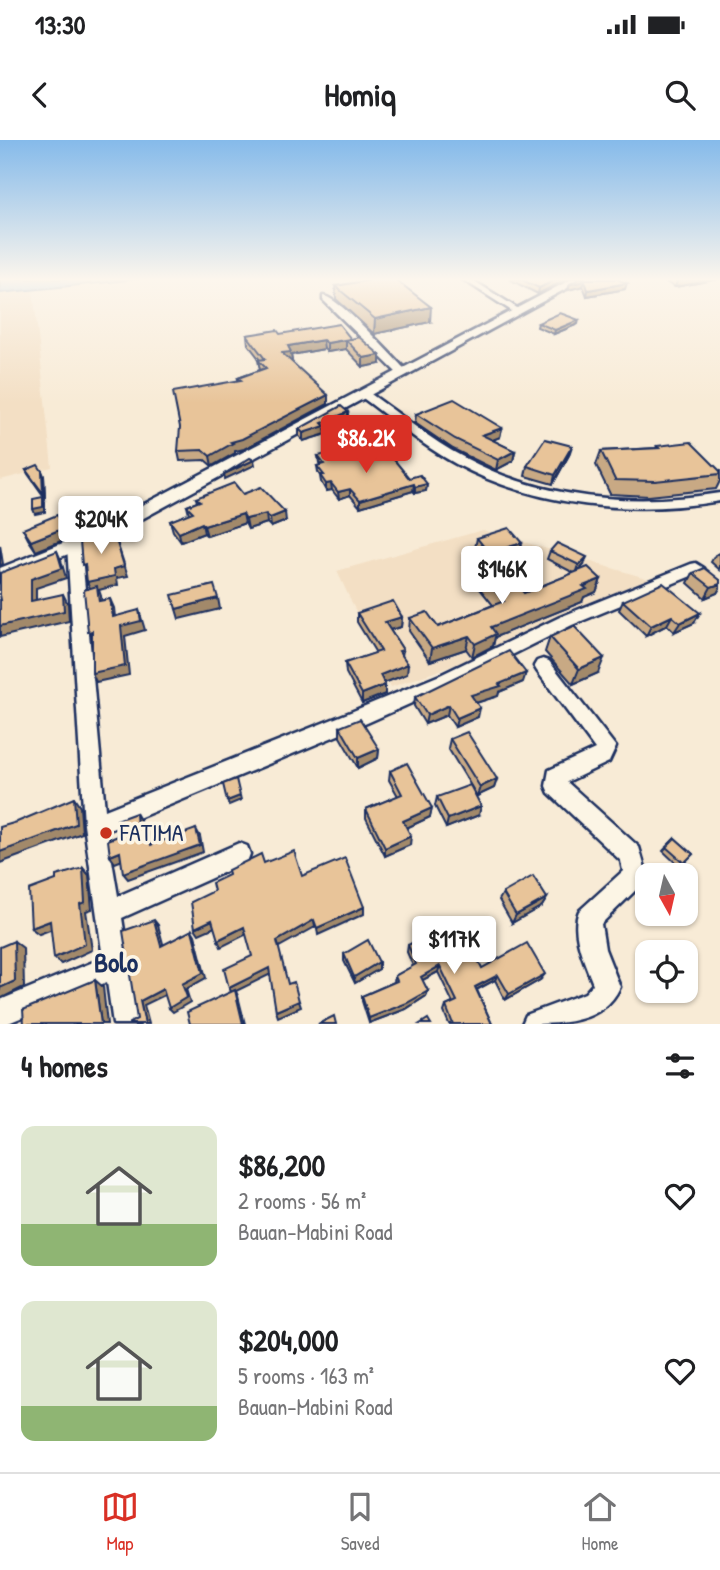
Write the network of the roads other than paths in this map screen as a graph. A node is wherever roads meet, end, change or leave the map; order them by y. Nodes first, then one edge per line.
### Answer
1 (351, 320) edge
2 (501, 320) edge
3 (403, 373) junction
4 (364, 394) junction
5 (720, 497) edge
6 (74, 545) junction
7 (695, 568) dead end
8 (0, 575) edge
9 (543, 666) dead end
10 (96, 825) junction
11 (239, 854) dead end
12 (108, 912) junction
13 (115, 966) junction
14 (0, 1013) edge
15 (126, 1024) edge
16 (535, 1024) edge

1 - 3 street
2 - 3 main road
3 - 4 main road
4 - 5 street
4 - 6 main road
6 - 8 main road
6 - 10 street
7 - 10 street
9 - 16 street
10 - 12 street
11 - 12 street
12 - 13 street
13 - 14 street
13 - 15 street

